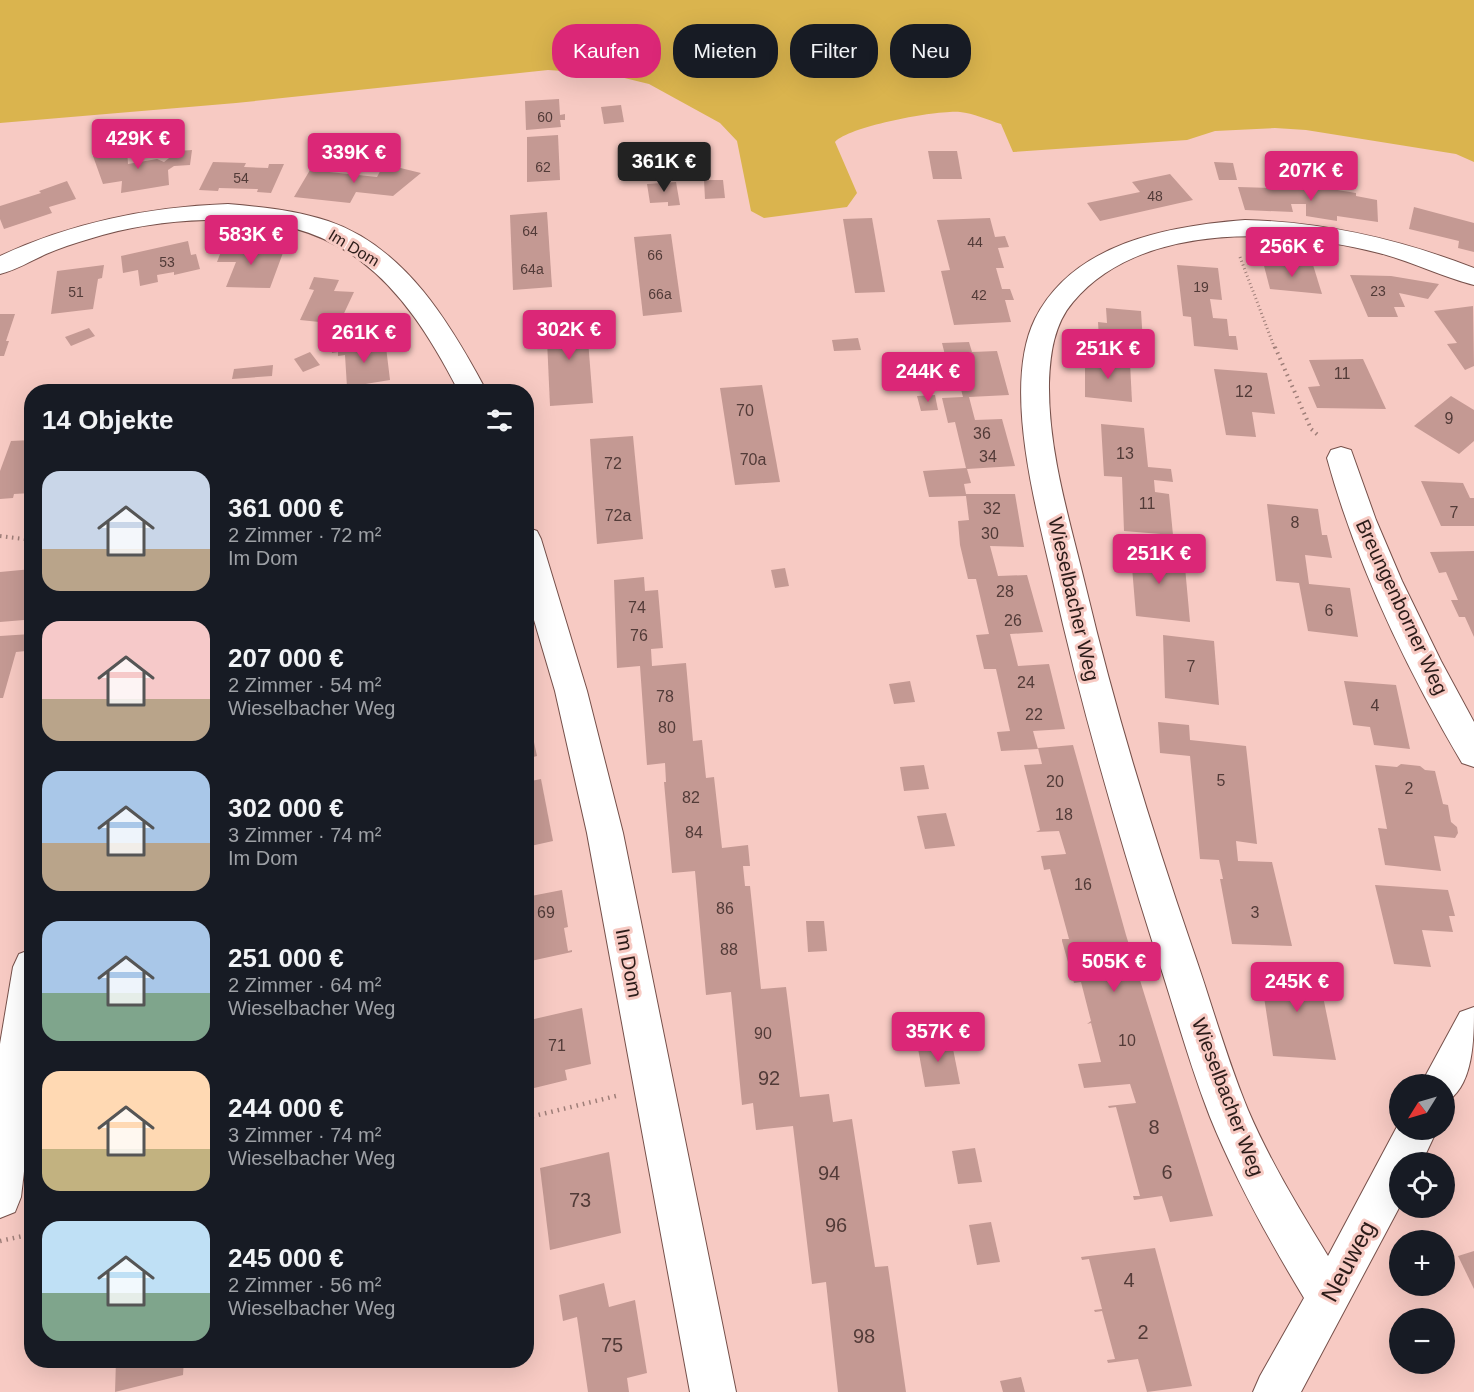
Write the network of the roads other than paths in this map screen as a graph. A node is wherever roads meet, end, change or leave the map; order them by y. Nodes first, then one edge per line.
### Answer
1 (0, 266) edge
2 (1474, 277) edge
3 (469, 384) edge
4 (1341, 458) road end
5 (534, 566) edge
6 (1474, 752) edge
7 (24, 1016) edge
8 (1474, 1026) edge
9 (1447, 1074) edge
10 (1412, 1140) edge
11 (0, 1197) edge
12 (1329, 1298) junction
13 (713, 1392) edge
14 (1276, 1392) edge

1 - 3 street, Im Dom
2 - 12 street, Wieselbacher Weg
4 - 6 street, Breungenborner Weg
5 - 13 street, Im Dom
7 - 11 street
8 - 9 street
10 - 12 street, Neuweg
12 - 14 street, Neuweg

